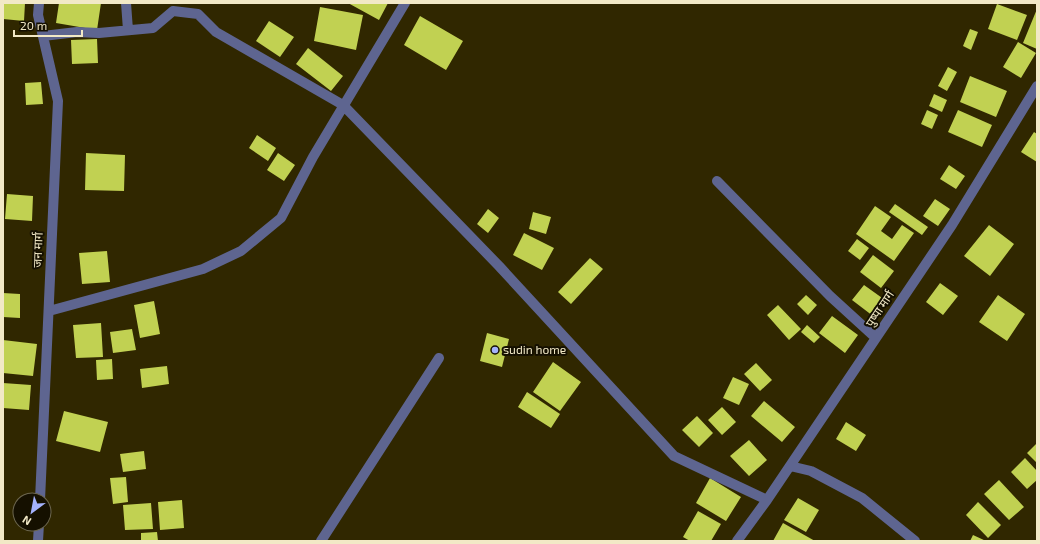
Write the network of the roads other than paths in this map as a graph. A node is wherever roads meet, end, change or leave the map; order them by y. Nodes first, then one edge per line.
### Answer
1 (39, 3) edge
2 (126, 3) edge
3 (404, 3) edge
4 (128, 30) junction
5 (43, 36) junction
6 (1037, 86) edge
7 (343, 105) junction
8 (717, 181) dead end
9 (49, 312) junction
10 (876, 338) junction
11 (439, 358) dead end
12 (790, 466) junction
13 (40, 492) edge
14 (768, 500) junction
15 (321, 541) edge
16 (737, 541) edge
17 (916, 541) edge

1 - 5 street, जन मार्ग
2 - 4 street
3 - 7 street
4 - 5 street
4 - 7 street
5 - 9 street, जन मार्ग
6 - 10 street, पुष्पा मार्ग
7 - 9 street
7 - 14 street
8 - 10 street
9 - 13 street, जन मार्ग
10 - 12 street, पुष्पा मार्ग
11 - 15 street
12 - 14 street, पुष्पा मार्ग
12 - 17 street
14 - 16 street, पुष्पा मार्ग

